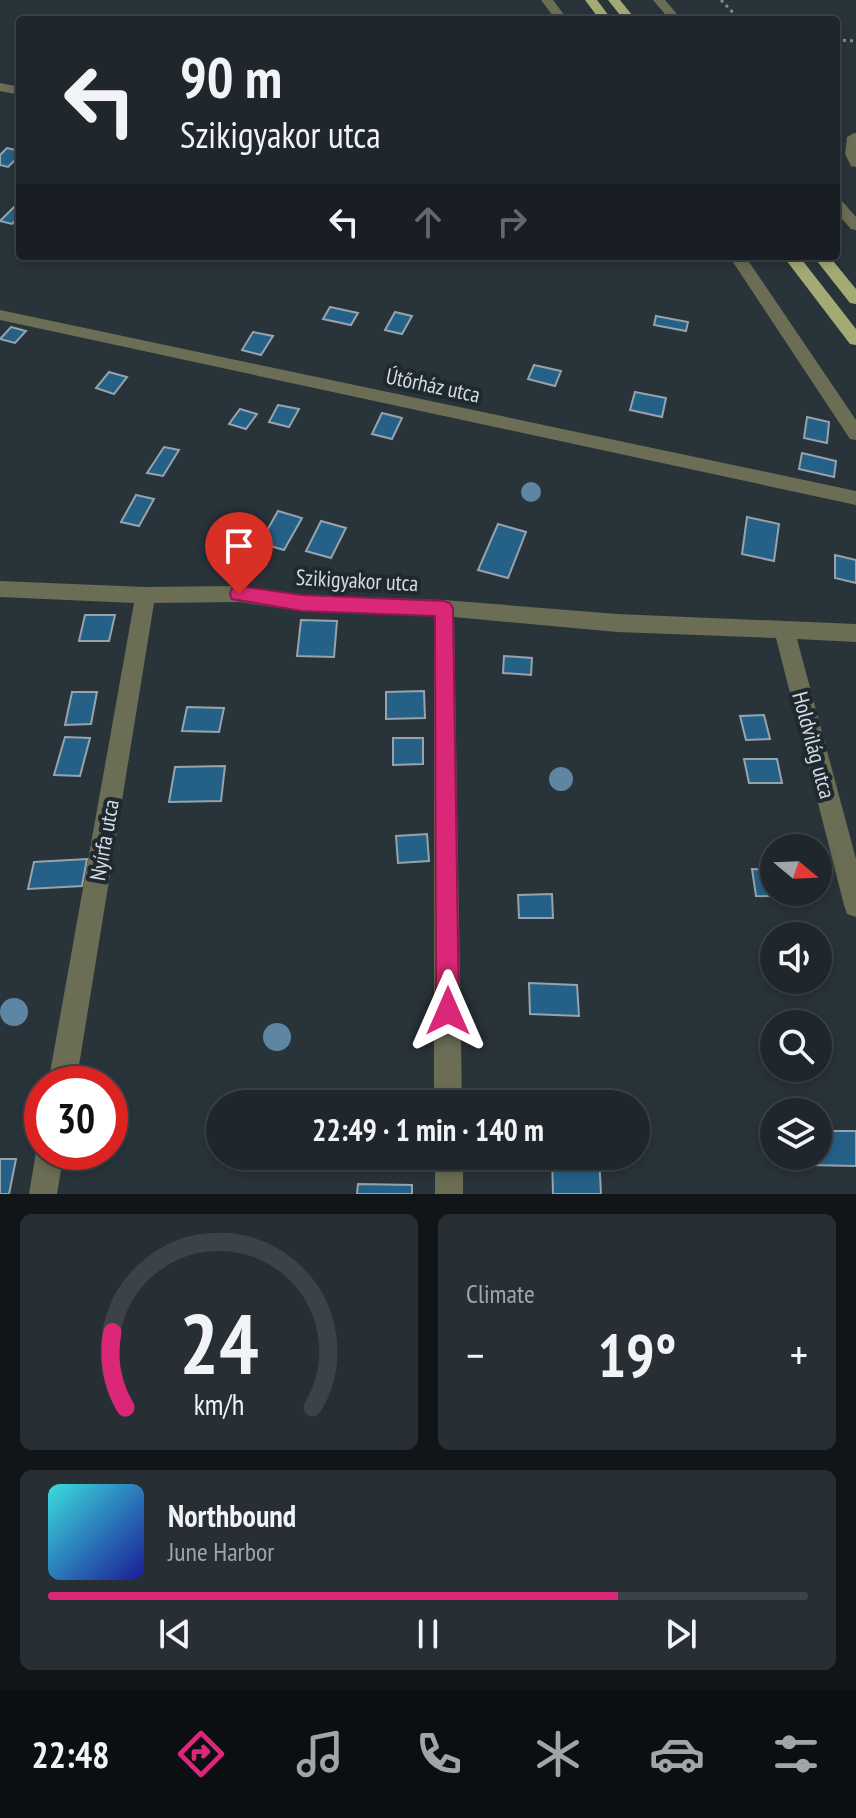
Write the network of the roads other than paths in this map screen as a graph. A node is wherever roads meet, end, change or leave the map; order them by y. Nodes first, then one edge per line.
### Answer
1 (614, 0) edge
2 (659, 0) edge
3 (627, 16) edge
4 (673, 16) edge
5 (854, 137) dead end
6 (853, 167) edge
7 (840, 208) edge
8 (856, 226) edge
9 (740, 260) edge
10 (794, 260) edge
11 (824, 260) edge
12 (856, 299) edge
13 (0, 315) edge
14 (856, 340) edge
15 (856, 434) edge
16 (856, 498) edge
17 (0, 589) edge
18 (145, 595) junction
19 (444, 608) junction
20 (785, 632) junction
21 (856, 633) edge
22 (856, 905) edge
23 (65, 1066) edge
24 (448, 1090) edge
25 (47, 1170) edge
26 (449, 1170) edge
27 (43, 1194) edge
28 (449, 1194) edge

1 - 3 main road
2 - 4 street
5 - 6 street
7 - 8 street
9 - 15 street
10 - 14 main road
11 - 12 main road
13 - 16 street, Útőrház utca
17 - 18 street, Szikigyakor utca
18 - 19 street, Szikigyakor utca
18 - 23 street, Nyírfa utca
19 - 20 street, Szikigyakor utca
19 - 24 street
20 - 21 street, Szikigyakor utca
20 - 22 street, Holdvilág utca
25 - 27 street
26 - 28 street

